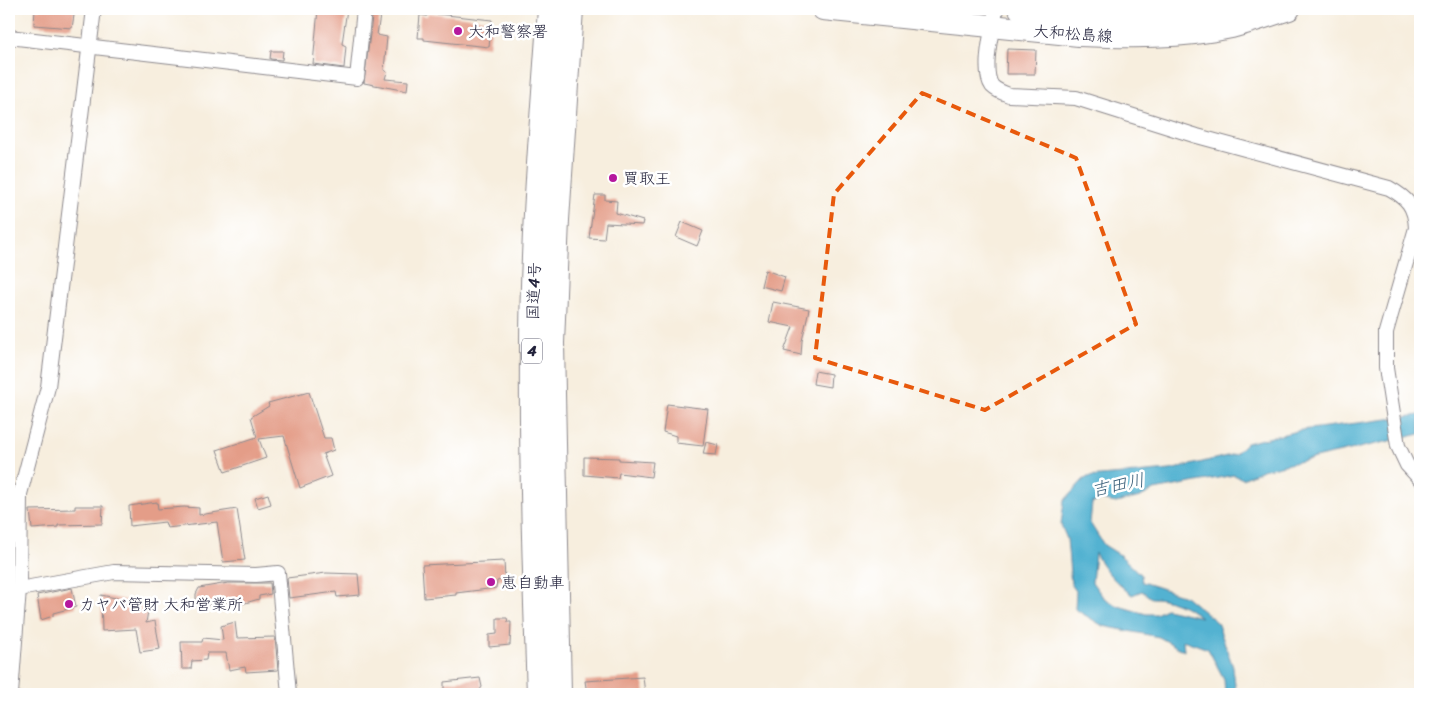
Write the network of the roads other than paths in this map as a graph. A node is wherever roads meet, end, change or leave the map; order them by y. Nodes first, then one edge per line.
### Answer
1 (94, 9) edge
2 (364, 9) edge
3 (550, 9) edge
4 (570, 9) edge
5 (823, 9) edge
6 (1020, 9) edge
7 (1226, 9) edge
8 (1289, 9) edge
9 (995, 17) edge
10 (9, 37) edge
11 (90, 46) junction
12 (1420, 479) edge
13 (19, 589) junction
14 (11, 694) edge
15 (289, 694) edge
16 (538, 694) edge
17 (559, 694) edge

1 - 11 street
2 - 11 street
3 - 16 highway, 国道4号 / 4
4 - 17 highway, 国道4号 / 4
5 - 9 main road, 大和松島線
6 - 7 main road, 大和松島線
8 - 9 main road, 大和松島線
9 - 12 street
10 - 11 street
11 - 13 street
13 - 14 street
13 - 15 street

